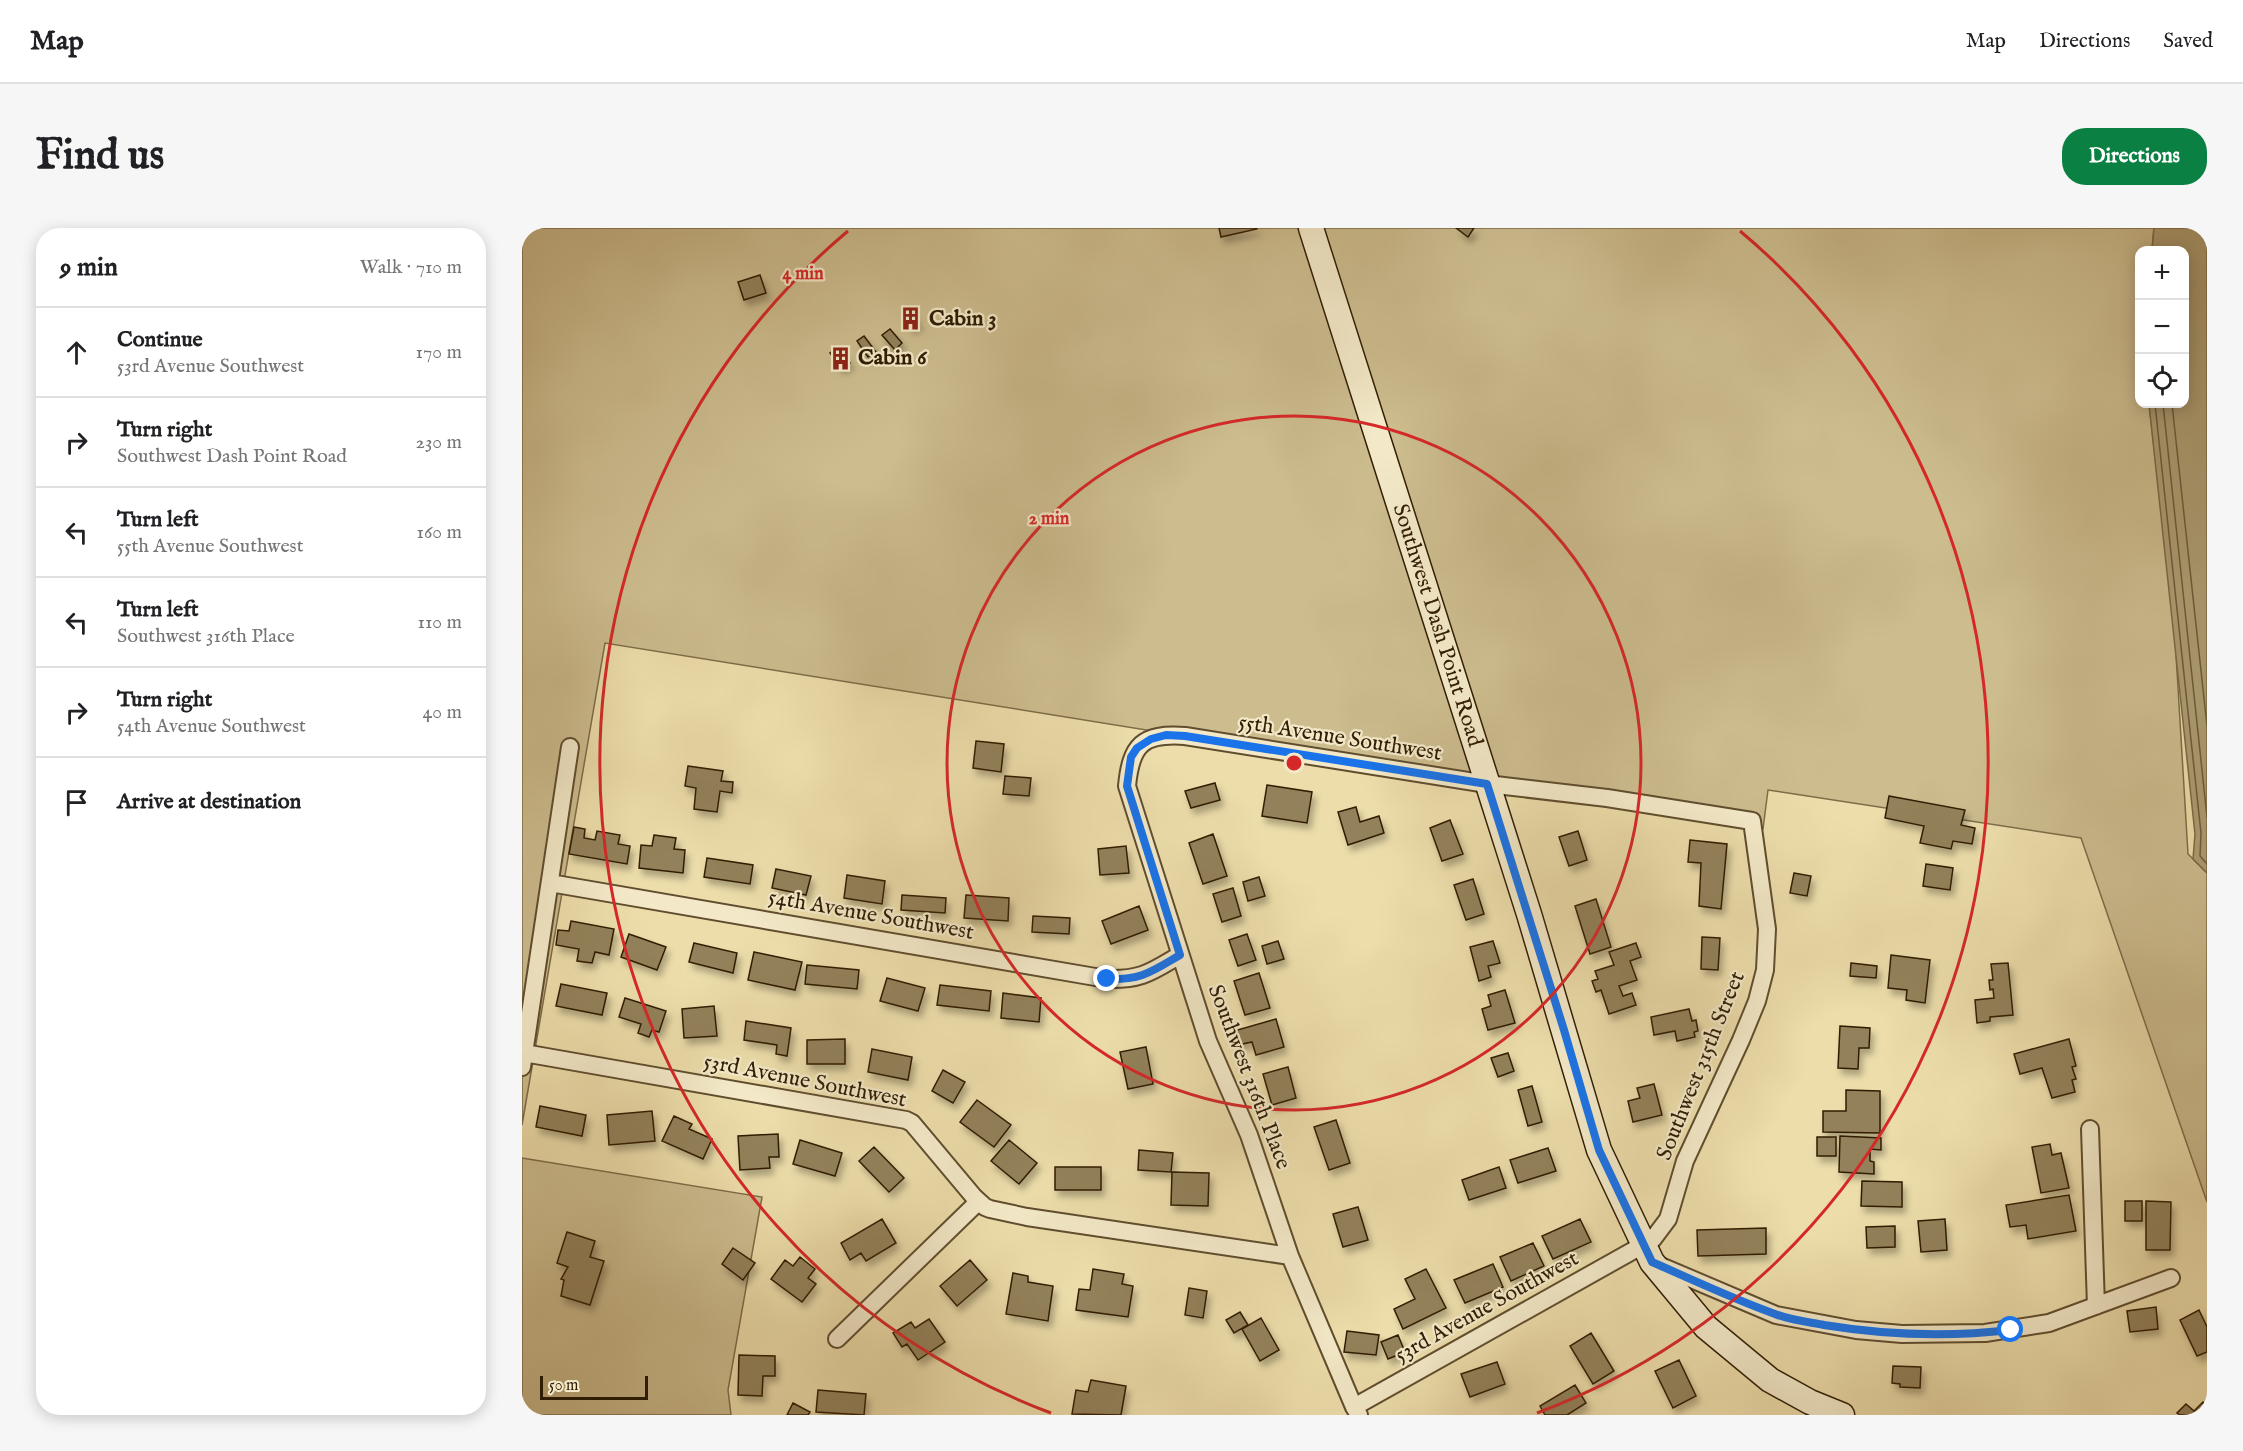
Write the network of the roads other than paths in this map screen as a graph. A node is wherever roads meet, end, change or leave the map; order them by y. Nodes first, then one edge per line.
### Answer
1 (1311, 228) edge
2 (570, 747) dead end
3 (1137, 748) joint
4 (1487, 784) junction
5 (1752, 821) joint
6 (550, 883) junction
7 (1180, 955) junction
8 (523, 1060) edge
9 (2091, 1129) dead end
10 (978, 1202) junction
11 (1647, 1254) junction
12 (1290, 1256) junction
13 (2171, 1278) dead end
14 (2096, 1306) junction
15 (837, 1339) dead end
16 (1356, 1411) edge
17 (1842, 1415) edge

1 - 4 main road, Southwest Dash Point Road
2 - 6 street
3 - 4 street, 55th Avenue Southwest
3 - 7 street, Southwest 316th Place
4 - 5 street, 55th Avenue Southwest
4 - 11 main road, Southwest Dash Point Road
5 - 11 street, Southwest 315th Street
6 - 7 street, 54th Avenue Southwest
6 - 8 street
7 - 12 street, Southwest 316th Place
8 - 10 street, 53rd Avenue Southwest
9 - 14 street
10 - 12 street, 53rd Avenue Southwest
10 - 15 street
11 - 14 street
11 - 16 street, 53rd Avenue Southwest
11 - 17 main road, Southwest Dash Point Road
12 - 16 street, Southwest 316th Place
13 - 14 street

